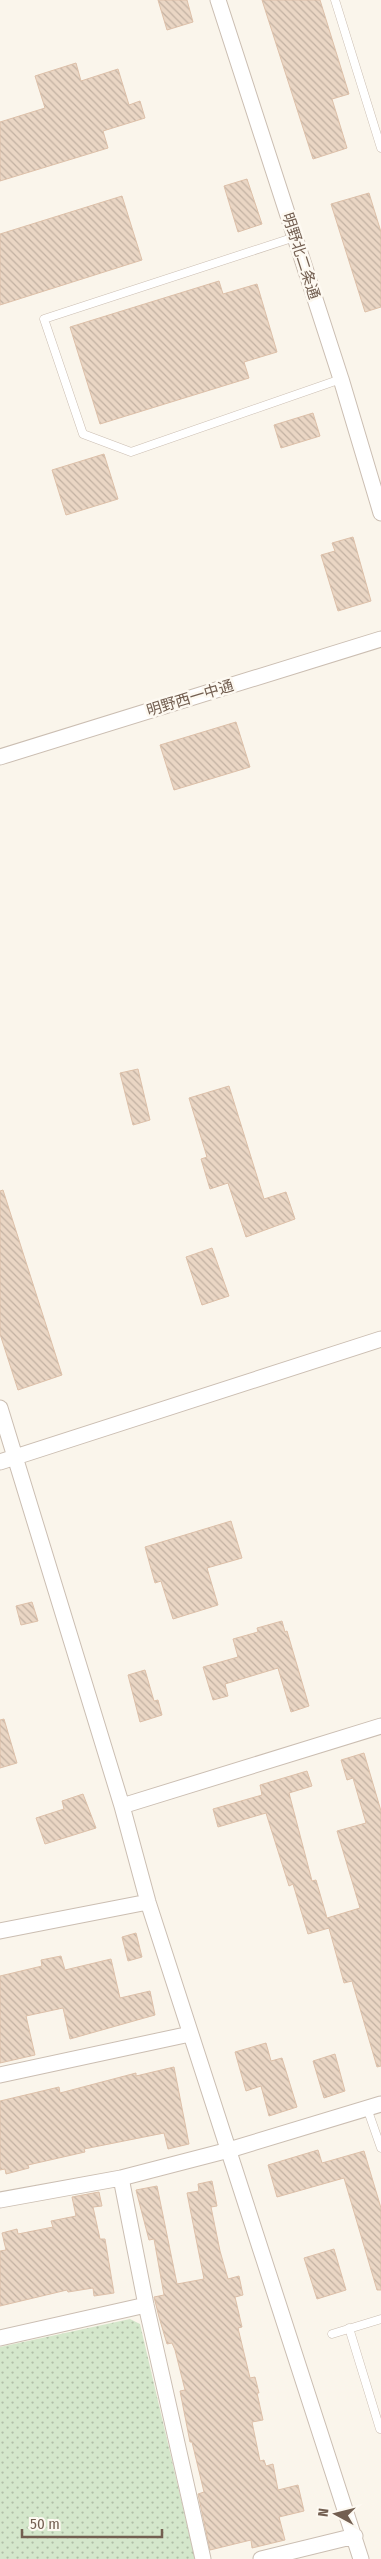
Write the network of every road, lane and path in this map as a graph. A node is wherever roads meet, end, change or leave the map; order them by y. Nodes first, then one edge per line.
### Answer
1 (218, 0) edge
2 (335, 0) edge
3 (381, 148) edge
4 (295, 237) junction
5 (340, 379) junction
6 (381, 513) edge
7 (381, 638) edge
8 (0, 757) edge
9 (381, 1339) edge
10 (0, 1408) edge
11 (16, 1457) junction
12 (0, 1462) edge
13 (381, 1726) edge
14 (122, 1806) junction
15 (148, 1902) junction
16 (0, 1931) edge
17 (190, 2034) junction
18 (0, 2075) edge
19 (374, 2106) edge
20 (381, 2148) edge
21 (230, 2150) junction
22 (121, 2178) junction
23 (0, 2200) edge
24 (146, 2305) junction
25 (381, 2318) edge
26 (349, 2328) junction
27 (332, 2334) dead end
28 (0, 2338) edge
29 (380, 2429) dead end
30 (355, 2536) junction
31 (203, 2559) edge
32 (261, 2559) edge
33 (361, 2559) edge

1 - 4 street, 明野北二条通
2 - 3 lane
4 - 5 street, 明野北二条通
4 - 5 lane
5 - 6 street, 明野北二条通
7 - 8 street, 明野西一中通
9 - 11 street
10 - 11 street
11 - 12 street
11 - 14 street
13 - 14 street
14 - 15 street
15 - 16 street
15 - 17 street
17 - 18 street
17 - 21 street
19 - 20 lane
19 - 21 street
21 - 22 street
21 - 30 street
22 - 23 street
22 - 24 street
24 - 28 street
24 - 31 street
25 - 26 lane
26 - 27 lane
26 - 29 lane
30 - 32 street
30 - 33 street

